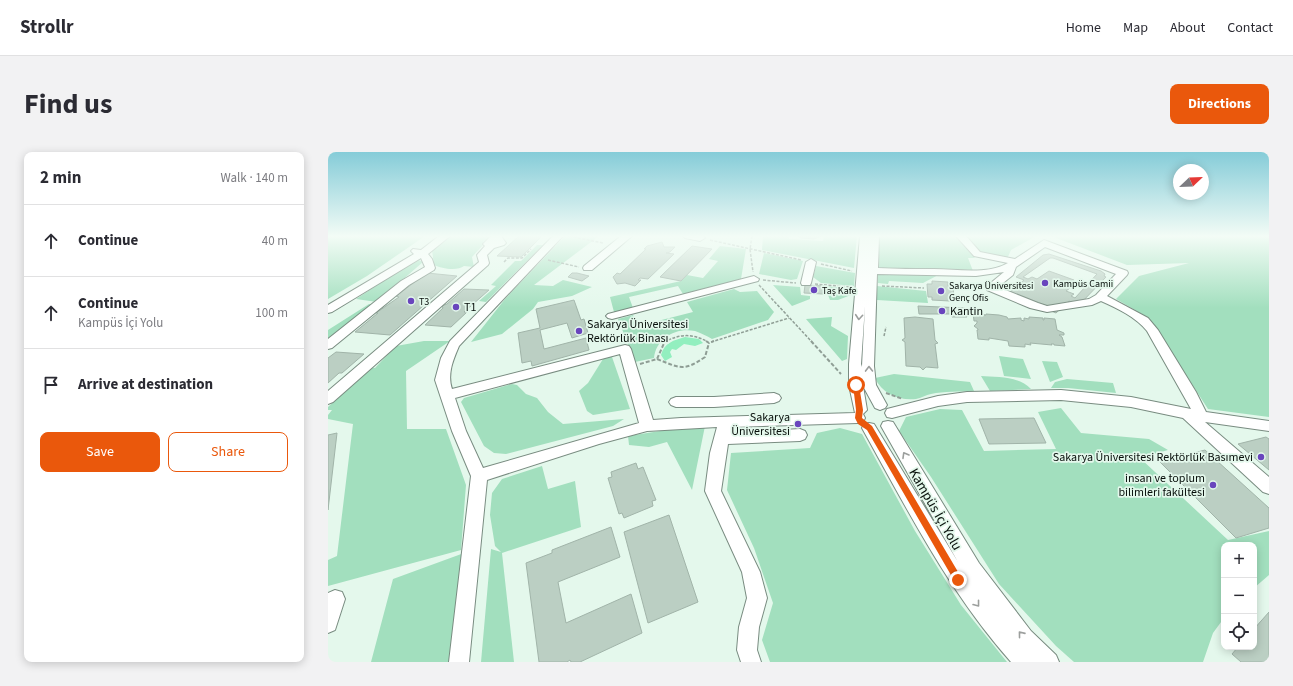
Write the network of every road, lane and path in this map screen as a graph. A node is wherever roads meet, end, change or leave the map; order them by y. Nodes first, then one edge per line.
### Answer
1 (405, 260) edge
2 (407, 260) edge
3 (428, 260) edge
4 (483, 260) edge
5 (506, 260) edge
6 (535, 260) edge
7 (546, 260) edge
8 (598, 260) edge
9 (751, 260) edge
10 (801, 260) edge
11 (863, 260) edge
12 (873, 260) edge
13 (998, 260) edge
14 (1020, 260) edge
15 (1089, 260) edge
16 (504, 262) dead end
17 (811, 262) junction
18 (1014, 264) junction
19 (588, 268) joint
20 (857, 272) dead end
21 (873, 272) junction
22 (754, 279) junction
23 (806, 283) junction
24 (889, 286) dead end
25 (861, 288) junction
26 (924, 288) dead end
27 (1100, 297) junction
28 (328, 304) edge
29 (328, 310) edge
30 (612, 316) dead end
31 (789, 318) junction
32 (886, 327) dead end
33 (884, 336) dead end
34 (708, 343) junction
35 (328, 346) edge
36 (657, 359) junction
37 (636, 366) dead end
38 (841, 374) dead end
39 (447, 395) junction
40 (774, 398) dead end
41 (328, 399) edge
42 (908, 400) dead end
43 (676, 402) dead end
44 (714, 402) junction
45 (886, 409) junction
46 (1187, 414) junction
47 (1201, 416) junction
48 (862, 419) junction
49 (718, 422) junction
50 (647, 426) junction
51 (1269, 426) edge
52 (800, 435) dead end
53 (721, 439) junction
54 (479, 476) junction
55 (1269, 487) edge
56 (335, 600) dead end
57 (328, 623) edge
58 (459, 662) edge
59 (751, 662) edge
60 (1025, 662) edge
61 (1049, 662) edge

1 - 28 street
2 - 29 street
3 - 35 street
4 - 41 street
5 - 16 path
6 - 39 street
7 - 19 path
8 - 19 street
9 - 22 path
10 - 17 path
11 - 25 street
12 - 21 street, Kampüs İçi Yolu
13 - 18 street
14 - 18 street
15 - 27 street
17 - 20 path
17 - 23 street
18 - 21 street
18 - 27 street
45 -> 21 street, Kampüs İçi Yolu
22 - 23 path
22 - 30 street
22 - 31 path
23 - 25 path
24 - 26 path
25 -> 48 street
27 - 47 street
31 - 34 path
31 - 38 path
32 - 33 path
34 - 36 path
34 - 36 path
36 - 37 path
39 - 50 street
39 - 54 street
40 - 44 street
42 - 45 path
43 - 44 street
44 - 49 street
45 - 46 street
45 - 48 street
45 - 48 street
61 -> 45 street, Kampüs İçi Yolu
46 - 47 street
46 - 55 street
47 - 51 street
48 - 49 street
48 -> 60 street, Kampüs İçi Yolu
49 - 50 street
49 - 53 street
50 - 54 street
52 - 53 street
53 - 59 street
54 - 58 street
56 - 57 street

